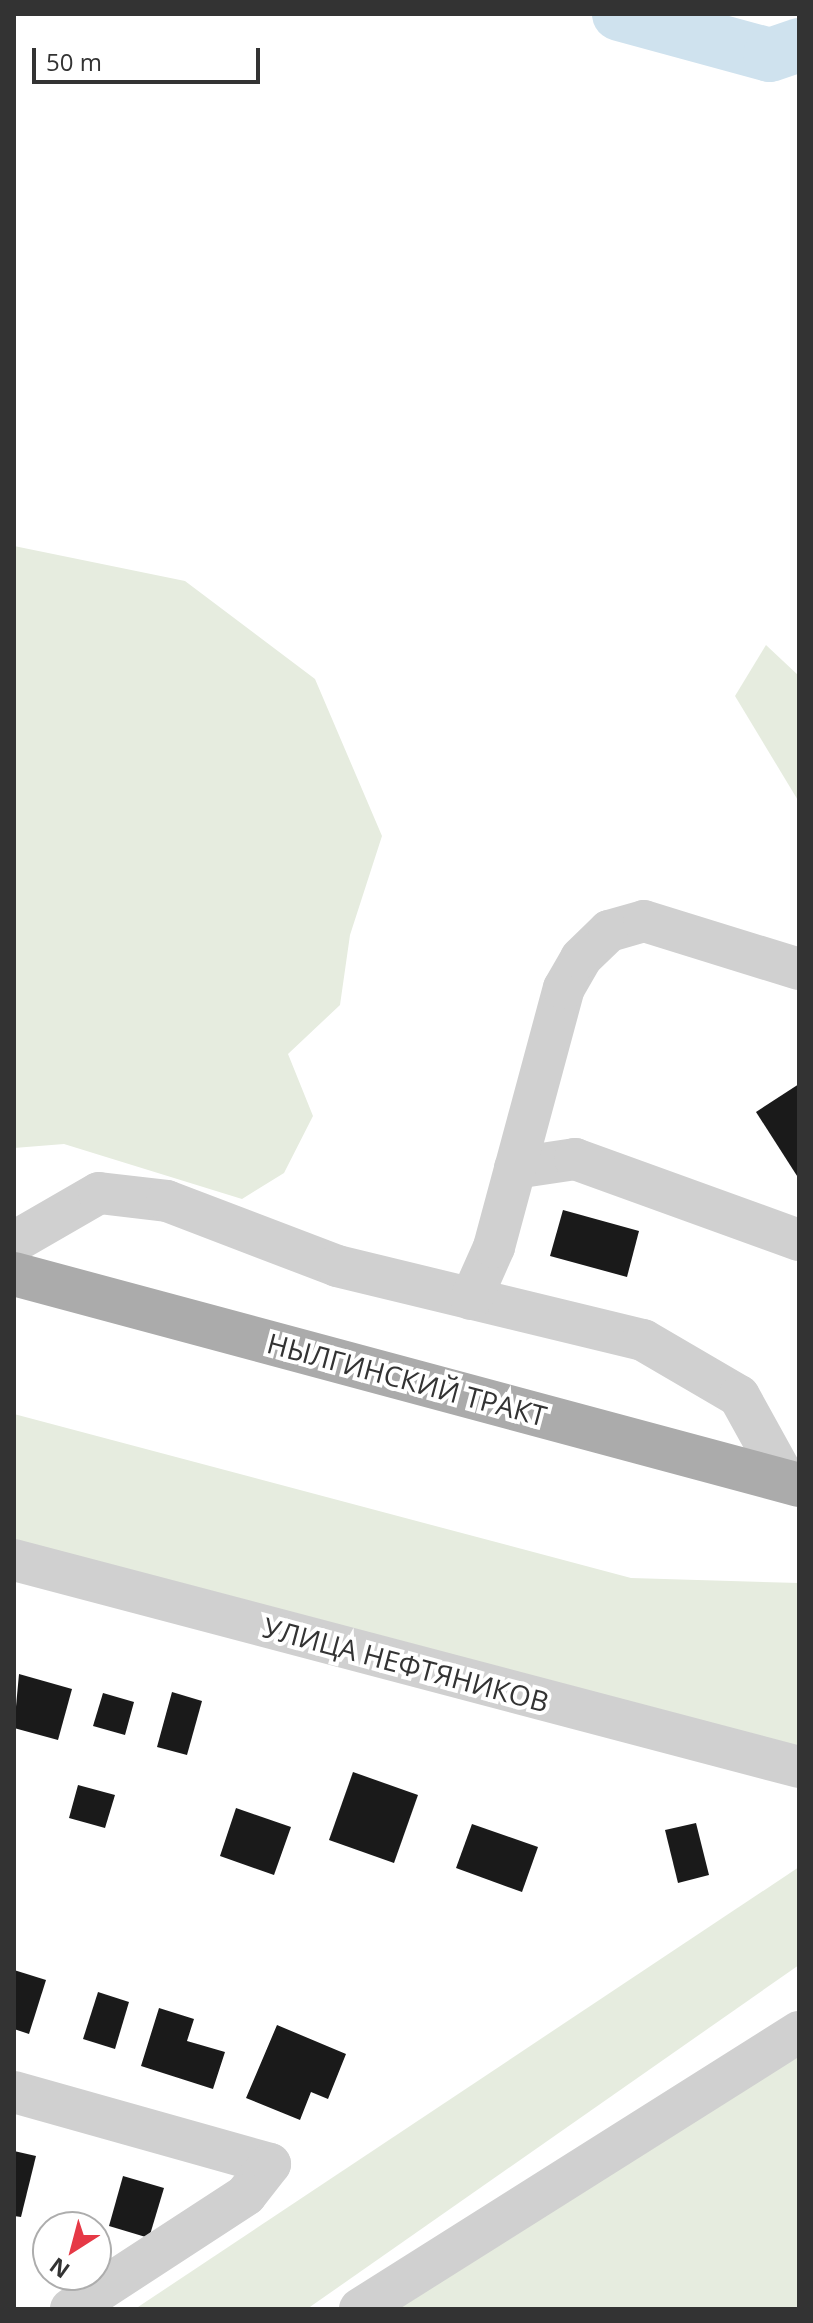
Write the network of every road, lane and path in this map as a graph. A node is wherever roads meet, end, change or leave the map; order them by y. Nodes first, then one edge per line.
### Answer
1 (799, 969) edge
2 (515, 1168) junction
3 (799, 1240) edge
4 (14, 1242) edge
5 (14, 1274) edge
6 (471, 1299) junction
7 (793, 1483) edge
8 (14, 1560) edge
9 (799, 1767) edge
10 (799, 2032) edge
11 (14, 2092) edge
12 (385, 2302) edge
13 (71, 2309) edge

1 - 2 street
2 - 3 street
2 - 6 street
4 - 6 street
5 - 7 main road, НЫЛГИНСКИЙ ТРАКТ
6 - 7 street
8 - 9 street, УЛИЦА НЕФТЯНИКОВ
10 - 12 street
11 - 13 street

